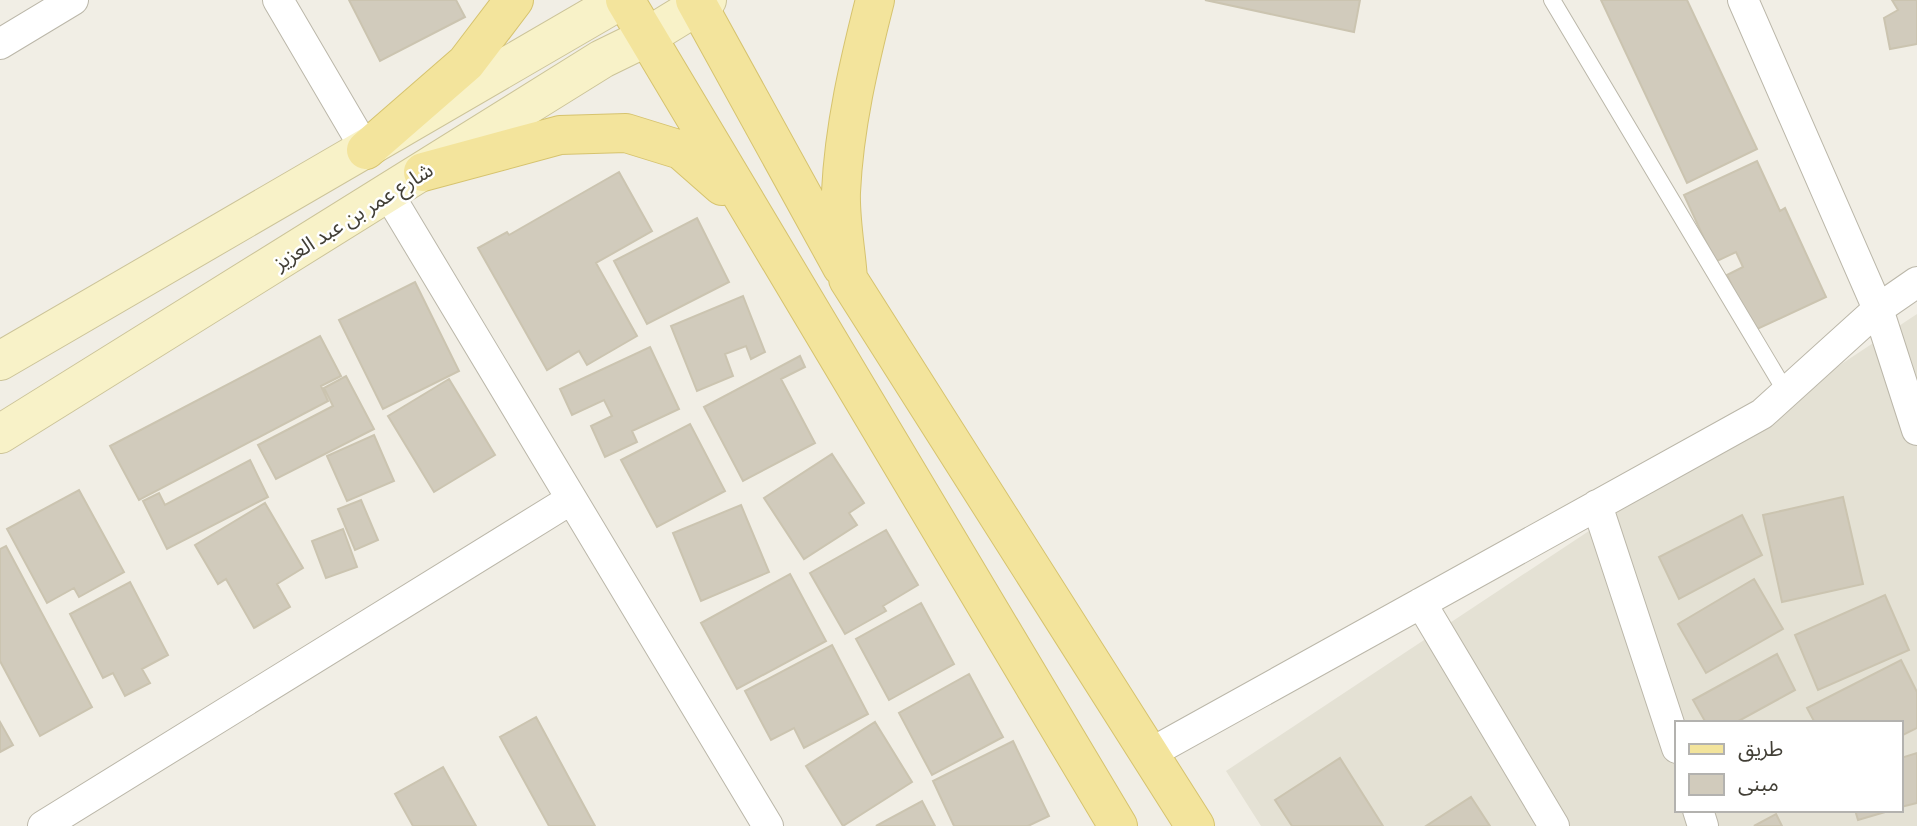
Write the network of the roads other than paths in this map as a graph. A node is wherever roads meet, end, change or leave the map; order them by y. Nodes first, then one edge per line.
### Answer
1 (72, 0) edge
2 (278, 0) edge
3 (514, 0) edge
4 (623, 0) edge
5 (875, 0) edge
6 (1552, 0) edge
7 (1743, 0) edge
8 (700, 2) edge
9 (645, 38) junction
10 (0, 44) edge
11 (366, 150) junction
12 (424, 172) junction
13 (389, 195) junction
14 (751, 211) junction
15 (848, 279) junction
16 (1917, 282) edge
17 (1878, 309) junction
18 (0, 361) edge
19 (1786, 392) junction
20 (1917, 430) edge
21 (0, 434) edge
22 (570, 500) junction
23 (1597, 505) junction
24 (1421, 603) junction
25 (1675, 742) edge
26 (1149, 754) junction
27 (43, 826) edge
28 (768, 826) edge
29 (1118, 826) edge
30 (1195, 826) edge
31 (1554, 826) edge

1 - 10 street
2 - 11 street
3 - 11 main road
4 - 9 main road
4 - 11 main road
5 - 15 main road
6 - 19 lane
7 - 17 street
8 - 9 main road, شارع عمر بن عبد العزيز
8 - 15 main road
9 - 12 main road, شارع عمر بن عبد العزيز
9 - 14 main road
11 - 18 main road
12 - 13 main road, شارع عمر بن عبد العزيز
12 - 14 main road
13 - 21 main road, شارع عمر بن عبد العزيز
13 - 22 street
14 - 29 main road
15 - 26 main road
16 - 17 street
17 - 19 street
17 - 20 street
19 - 23 street
22 - 27 street
22 - 28 street
23 - 24 street
23 - 25 street
24 - 26 street
24 - 31 street
26 - 30 main road

